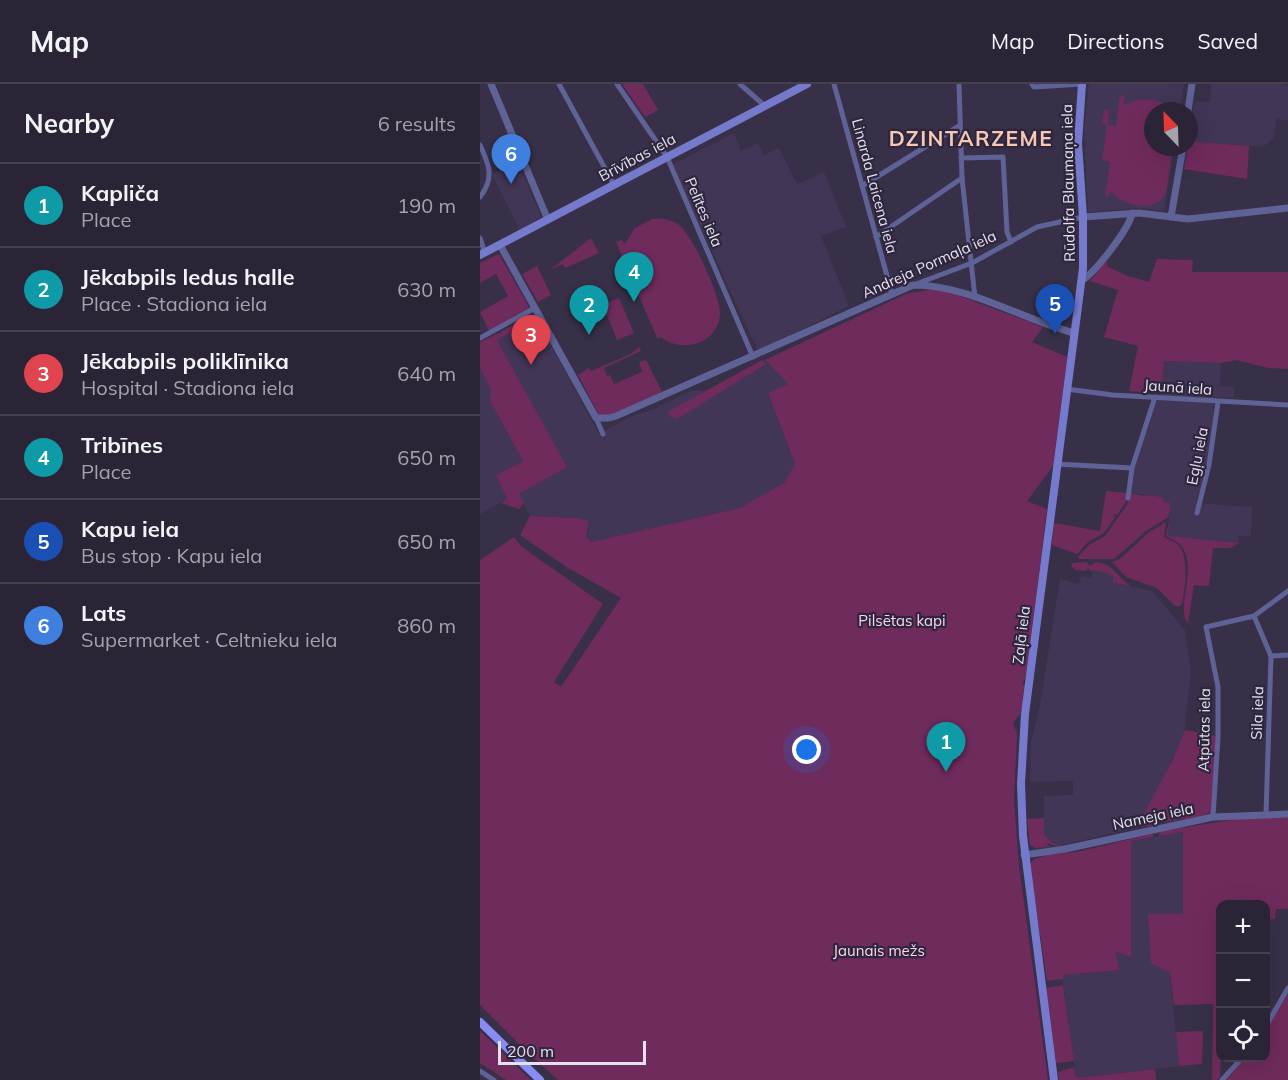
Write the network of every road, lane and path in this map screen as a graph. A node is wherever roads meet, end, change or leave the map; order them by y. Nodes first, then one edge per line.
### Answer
1 (491, 84) edge
2 (559, 84) edge
3 (617, 84) edge
4 (740, 84) edge
5 (834, 84) edge
6 (959, 84) edge
7 (1032, 84) edge
8 (1082, 84) edge
9 (1192, 84) edge
10 (804, 85) edge
11 (1189, 102) edge
12 (765, 106) junction
13 (959, 126) junction
14 (480, 145) edge
15 (1181, 156) edge
16 (667, 157) junction
17 (961, 158) junction
18 (962, 178) junction
19 (614, 184) junction
20 (862, 186) junction
21 (480, 197) edge
22 (1288, 208) edge
23 (1132, 213) junction
24 (1083, 217) junction
25 (1171, 217) junction
26 (548, 220) junction
27 (876, 237) junction
28 (1011, 242) junction
29 (500, 245) junction
30 (481, 247) edge
31 (972, 263) junction
32 (1081, 281) junction
33 (913, 285) junction
34 (892, 294) junction
35 (975, 298) junction
36 (536, 308) junction
37 (1074, 333) junction
38 (480, 338) edge
39 (753, 357) junction
40 (1066, 389) junction
41 (1155, 397) junction
42 (1218, 402) junction
43 (1288, 405) edge
44 (597, 418) junction
45 (603, 434) dead end
46 (1056, 464) junction
47 (1132, 468) junction
48 (1128, 498) dead end
49 (1197, 513) dead end
50 (1288, 591) edge
51 (1254, 616) junction
52 (1288, 655) edge
53 (1271, 656) junction
54 (1266, 814) junction
55 (1288, 814) edge
56 (1213, 817) junction
57 (1024, 855) junction
58 (1288, 988) edge
59 (1270, 1019) edge
60 (480, 1022) edge
61 (1238, 1062) edge
62 (480, 1071) edge
63 (494, 1080) edge
64 (540, 1080) edge
65 (1054, 1080) edge
66 (1222, 1080) edge

1 - 26 street
2 - 19 street
3 - 16 street, Pelītes iela
4 - 12 street
5 - 20 street, Linarda Laicena iela
6 - 13 street
7 - 8 street
8 - 24 main road, Rūdolfa Blaumaņa iela
9 - 11 street
10 - 12 main road, Brīvības iela
12 - 16 main road, Brīvības iela
13 - 17 street
13 - 20 street
14 - 21 street
15 - 25 street
16 - 19 main road, Brīvības iela
16 - 39 street, Pelītes iela
17 - 18 street
17 - 28 street
18 - 27 street
18 - 31 street
19 - 26 main road, Brīvības iela
20 - 27 street, Linarda Laicena iela
22 - 25 street, Andreja Pormaļa iela
23 - 24 street, Andreja Pormaļa iela
23 - 25 street, Andreja Pormaļa iela
23 - 32 street
24 - 28 street, Andreja Pormaļa iela
24 - 32 main road, Rūdolfa Blaumaņa iela
26 - 29 main road, Brīvības iela
27 - 34 street, Linarda Laicena iela
28 - 31 street, Andreja Pormaļa iela
29 - 30 main road, Brīvības iela
29 - 36 street
31 - 33 street, Andreja Pormaļa iela
31 - 35 street
32 - 37 main road, Zaļā iela
33 - 34 street, Andreja Pormaļa iela
33 - 35 street
34 - 39 street, Andreja Pormaļa iela
35 - 37 street
36 - 38 street
36 - 44 street
37 - 40 main road, Zaļā iela
39 - 44 street, Andreja Pormaļa iela
40 - 41 street, Jaunā iela
40 - 46 main road, Zaļā iela
41 - 42 street, Jaunā iela
41 - 47 street
42 - 43 street, Jaunā iela
42 - 49 street, Egļu iela
44 - 45 street
46 - 47 street
46 - 57 main road, Zaļā iela
47 - 48 street
50 - 51 street, Atpūtas iela
51 - 53 street, Sila iela
51 - 56 street, Atpūtas iela
52 - 53 street
53 - 54 street, Sila iela
54 - 55 street, Nameja iela
54 - 56 street, Nameja iela
56 - 57 street, Nameja iela
57 - 65 main road, Zaļā iela
58 - 59 street
60 - 64 main road
61 - 66 street
62 - 63 street

